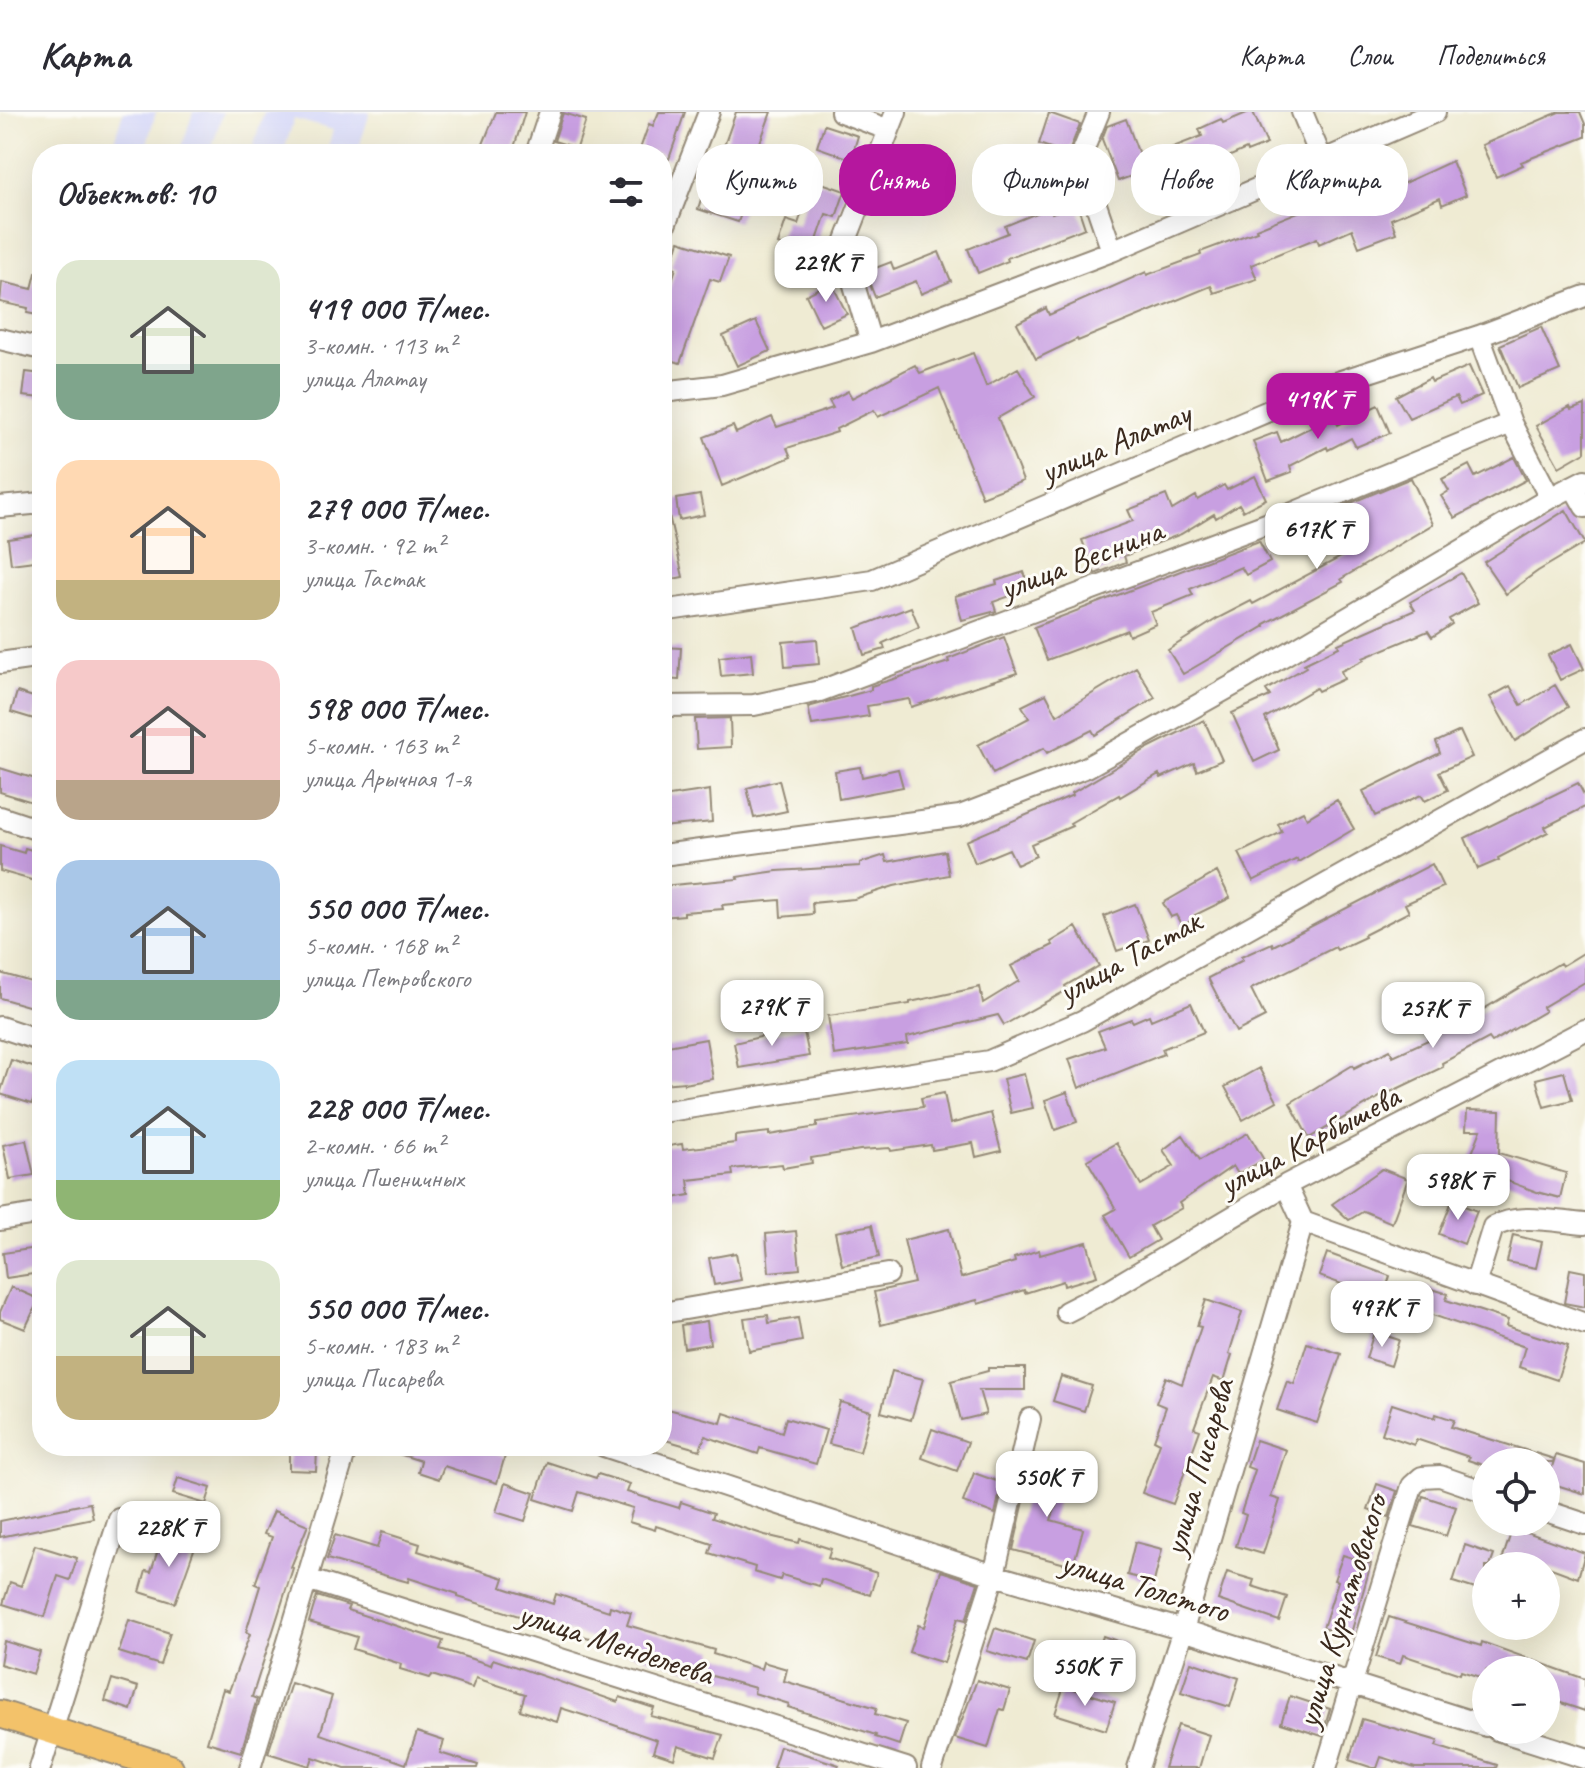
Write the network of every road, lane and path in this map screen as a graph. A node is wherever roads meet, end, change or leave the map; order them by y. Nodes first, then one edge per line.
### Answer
1 (550, 112) edge
2 (709, 112) edge
3 (841, 112) edge
4 (1099, 112) edge
5 (1302, 112) edge
6 (1435, 112) edge
7 (892, 121) edge
8 (539, 144) edge
9 (1315, 144) edge
10 (1360, 144) edge
11 (1256, 189) edge
12 (672, 207) edge
13 (1112, 251) junction
14 (1585, 296) edge
15 (1479, 336) junction
16 (0, 341) edge
17 (871, 342) junction
18 (32, 347) edge
19 (672, 391) edge
20 (1511, 423) junction
21 (1579, 483) edge
22 (1550, 498) junction
23 (32, 504) edge
24 (0, 507) edge
25 (1585, 507) edge
26 (672, 610) edge
27 (32, 658) edge
28 (0, 663) edge
29 (672, 706) edge
30 (1585, 739) edge
31 (0, 817) edge
32 (32, 828) edge
33 (672, 854) edge
34 (0, 1027) edge
35 (1585, 1030) edge
36 (32, 1038) edge
37 (672, 1110) edge
38 (1286, 1185) junction
39 (32, 1215) edge
40 (0, 1220) edge
41 (1303, 1222) junction
42 (1585, 1224) edge
43 (888, 1274) dead end
44 (1475, 1285) junction
45 (672, 1311) edge
46 (1066, 1312) dead end
47 (1585, 1324) edge
48 (1030, 1419) dead end
49 (344, 1456) edge
50 (634, 1456) edge
51 (1472, 1487) edge
52 (1560, 1516) edge
53 (119, 1519) dead end
54 (1585, 1524) edge
55 (994, 1575) junction
56 (307, 1579) junction
57 (1183, 1630) junction
58 (1353, 1684) junction
59 (0, 1714) edge
60 (1472, 1722) edge
61 (53, 1730) junction
62 (1541, 1744) edge
63 (1585, 1758) edge
64 (40, 1768) edge
65 (170, 1768) edge
66 (250, 1768) edge
67 (906, 1768) edge
68 (932, 1768) edge
69 (1138, 1768) edge
70 (1326, 1768) edge

1 - 8 street
2 - 12 street
3 - 7 street
4 - 13 street
5 - 9 street
6 - 10 street
7 - 17 street
11 - 13 street
13 - 17 street
14 - 15 street, улица Алатау
15 - 20 street
15 - 26 street, улица Алатау
16 - 18 street
17 - 19 street
20 - 22 street
20 - 29 street, улица Веснина
21 - 22 street
21 - 25 street
22 - 33 street
23 - 24 street
27 - 28 street
30 - 37 street, улица Тастак
31 - 32 street
34 - 36 street
35 - 38 street, улица Карбышева
38 - 41 street
38 - 46 street, улица Карбышева
39 - 40 street
41 - 44 street
41 - 57 street, улица Писарева
42 - 44 street
43 - 45 street
44 - 47 street
48 - 55 street
49 - 56 street
50 - 55 street, улица Толстого
51 - 58 street, улица Курнатовского
52 - 54 street
53 - 61 street
55 - 57 street, улица Толстого
55 - 68 street
56 - 66 street
56 - 67 street, улица Менделеева
57 - 58 street, улица Толстого
57 - 69 street, улица Писарева
58 - 60 street, улица Толстого
58 - 70 street, улица Курнатовского
59 - 61 main road
61 - 64 street
61 - 65 main road
62 - 63 street

